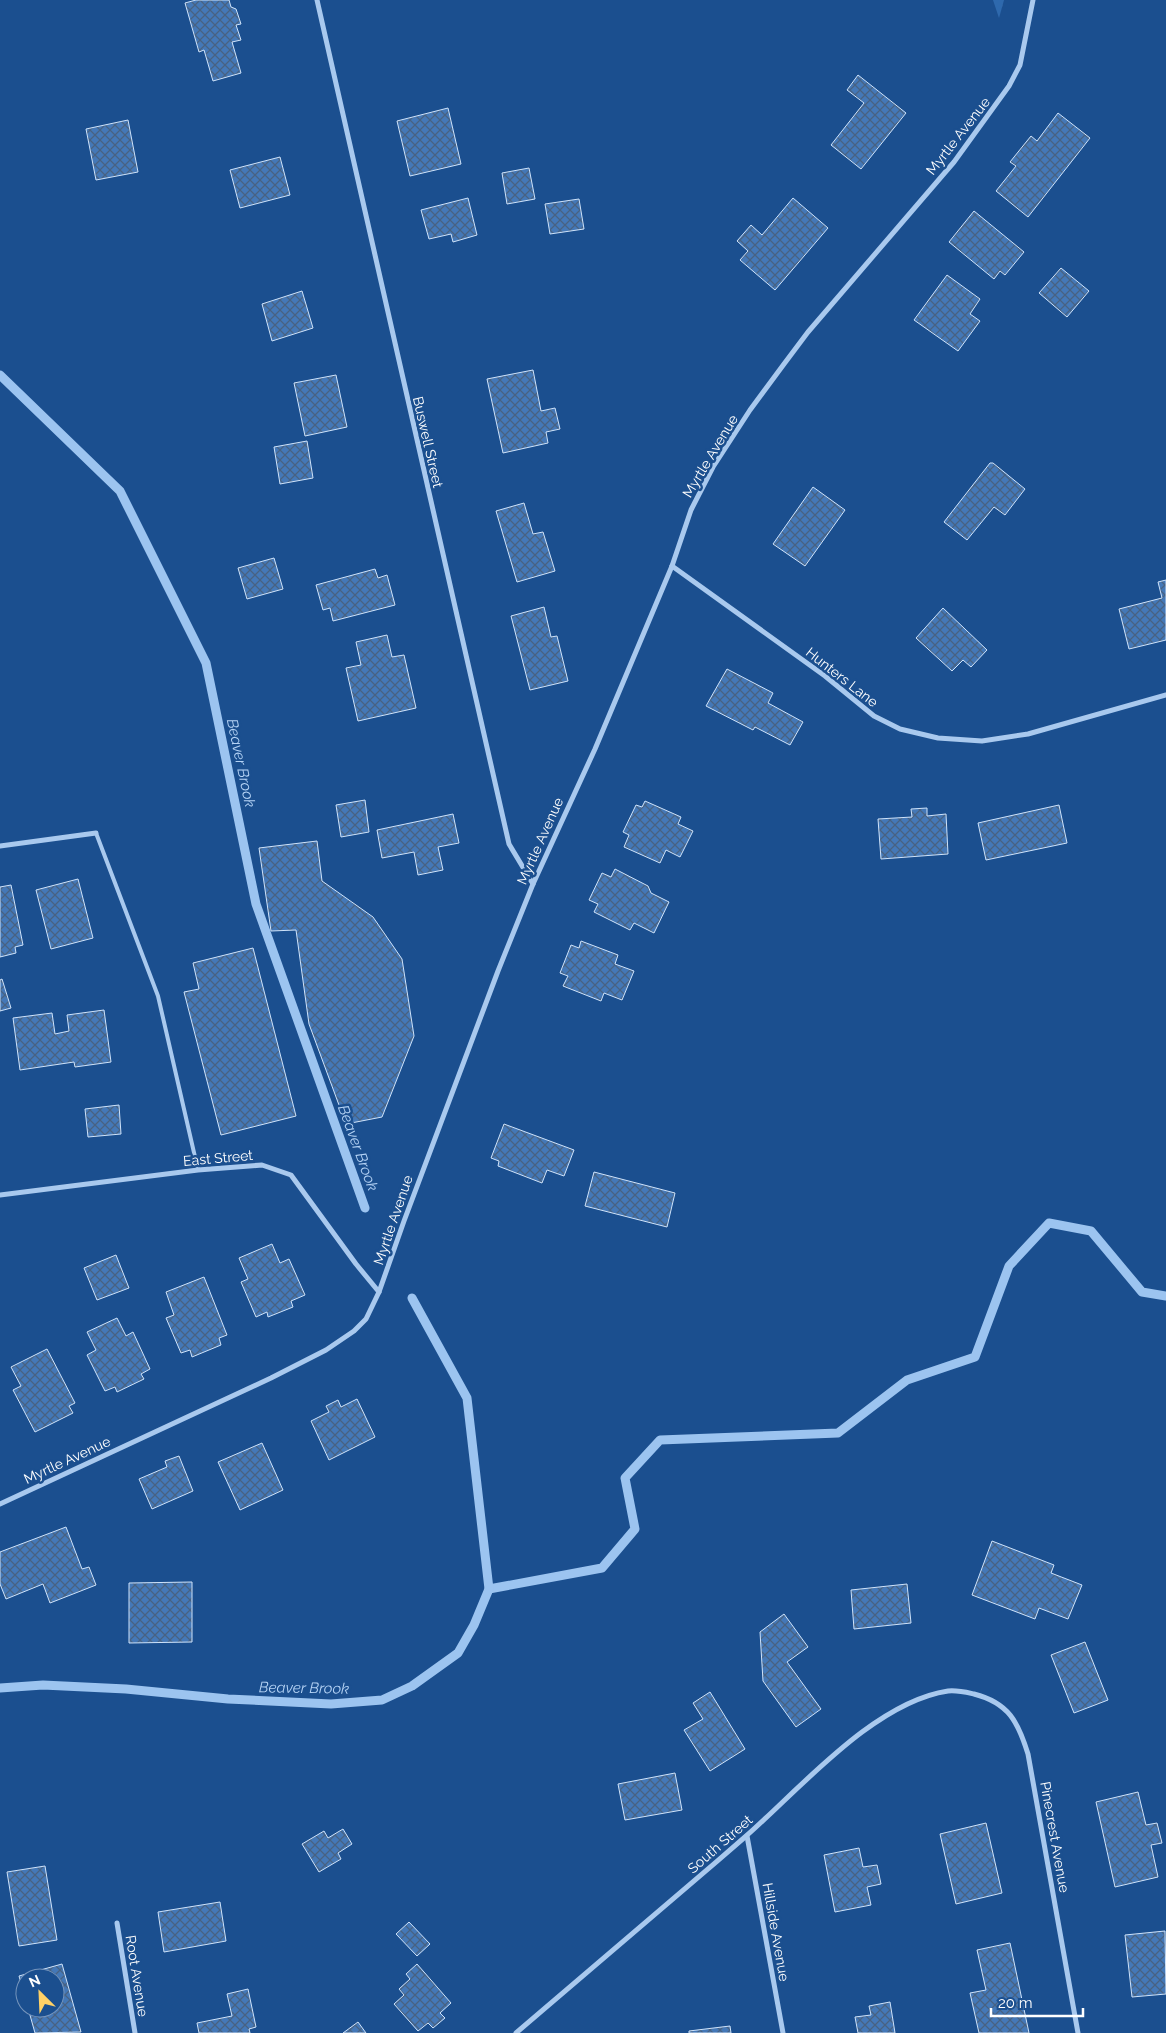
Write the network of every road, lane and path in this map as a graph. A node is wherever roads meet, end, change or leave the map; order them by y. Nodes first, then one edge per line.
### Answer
1 (317, 0) edge
2 (1033, 0) edge
3 (672, 566) junction
4 (1166, 695) edge
5 (96, 833) joint
6 (0, 846) edge
7 (533, 884) junction
8 (198, 1170) junction
9 (0, 1195) edge
10 (380, 1292) junction
11 (0, 1504) edge
12 (950, 1691) joint
13 (747, 1836) junction
14 (117, 1922) dead end
15 (135, 2033) edge
16 (516, 2033) edge
17 (782, 2033) edge
18 (1078, 2033) edge

1 - 7 street, Buswell Street
2 - 3 street, Myrtle Avenue
3 - 4 street, Hunters Lane
3 - 7 street, Myrtle Avenue
5 - 6 street
5 - 8 lane
7 - 10 street, Myrtle Avenue
8 - 9 street, East Street
8 - 10 street, East Street
10 - 11 street, Myrtle Avenue
12 - 13 street, South Street
12 - 18 street, Pinecrest Avenue
13 - 16 street, South Street
13 - 17 street, Hillside Avenue
14 - 15 street, Root Avenue

